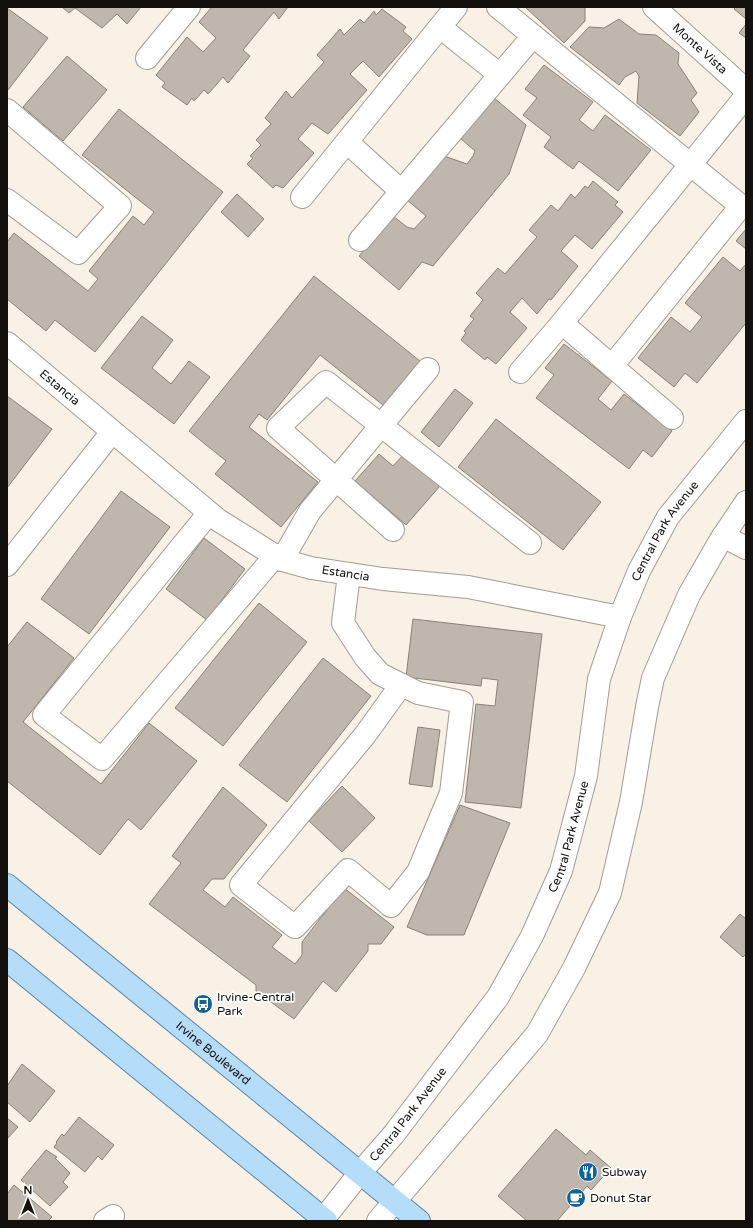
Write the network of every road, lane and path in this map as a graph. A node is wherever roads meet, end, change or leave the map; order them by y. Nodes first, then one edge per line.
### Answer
1 (456, 7) edge
2 (498, 7) edge
3 (654, 7) edge
4 (186, 8) edge
5 (440, 27) junction
6 (534, 36) junction
7 (147, 58) dead end
8 (500, 75) junction
9 (746, 90) edge
10 (746, 96) edge
11 (7, 110) edge
12 (347, 142) junction
13 (690, 164) junction
14 (402, 191) junction
15 (302, 197) dead end
16 (10, 209) edge
17 (360, 240) dead end
18 (562, 323) junction
19 (10, 351) edge
20 (612, 366) junction
21 (428, 369) dead end
22 (520, 372) dead end
23 (672, 418) dead end
24 (746, 421) edge
25 (381, 426) junction
26 (112, 432) junction
27 (336, 480) junction
28 (746, 502) edge
29 (209, 513) junction
30 (393, 530) dead end
31 (723, 536) junction
32 (530, 543) dead end
33 (746, 548) edge
34 (279, 558) junction
35 (7, 565) edge
36 (349, 574) junction
37 (620, 617) junction
38 (401, 685) junction
39 (7, 885) edge
40 (7, 960) edge
41 (359, 1174) junction
42 (395, 1202) junction
43 (324, 1220) edge
44 (378, 1221) edge
45 (419, 1221) edge

1 - 5 street
2 - 6 street
3 - 9 street, Monte Vista
4 - 7 street
5 - 8 street
5 - 12 street
6 - 8 street
6 - 13 street
8 - 14 street
10 - 13 street
11 - 16 street
12 - 14 street
12 - 15 street
13 - 18 street
13 - 20 street
14 - 17 street
18 - 20 street
18 - 22 street
19 - 26 street, Estancia
20 - 23 street
21 - 25 street
24 - 37 street, Central Park Avenue
25 - 27 street
25 - 27 street
25 - 32 street
26 - 29 street, Estancia
26 - 35 street
27 - 30 street
27 - 34 street
28 - 31 street
29 - 34 street, Estancia
29 - 34 street
31 - 33 street
31 - 42 street
34 - 36 street, Estancia
36 - 37 street, Estancia
36 - 38 street
37 - 41 street, Central Park Avenue
38 - 38 street
39 - 41 main road, Irvine Boulevard
40 - 43 main road
41 - 42 main road, Irvine Boulevard
41 - 43 street, Central Park Avenue
42 - 44 street
42 - 45 main road, Irvine Boulevard

